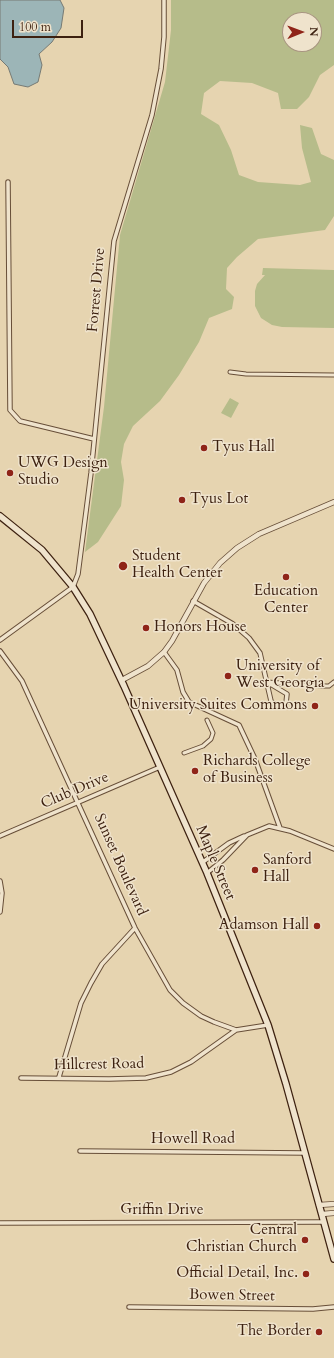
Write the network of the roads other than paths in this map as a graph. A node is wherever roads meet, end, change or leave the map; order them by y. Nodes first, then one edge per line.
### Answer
1 (164, 0) edge
2 (8, 182) dead end
3 (230, 372) dead end
4 (334, 375) edge
5 (94, 439) junction
6 (334, 502) edge
7 (0, 516) edge
8 (73, 587) junction
9 (193, 601) junction
10 (0, 640) edge
11 (0, 651) edge
12 (164, 652) junction
13 (122, 680) junction
14 (267, 682) junction
15 (334, 682) edge
16 (207, 720) dead end
17 (184, 753) dead end
18 (160, 767) junction
19 (78, 803) junction
20 (280, 828) junction
21 (247, 835) junction
22 (0, 836) edge
23 (334, 849) edge
24 (203, 862) junction
25 (208, 873) junction
26 (0, 881) edge
27 (0, 912) edge
28 (135, 928) junction
29 (268, 1025) junction
30 (236, 1030) junction
31 (58, 1077) junction
32 (20, 1078) dead end
33 (80, 1151) dead end
34 (305, 1153) junction
35 (334, 1204) edge
36 (319, 1205) junction
37 (334, 1213) edge
38 (322, 1214) junction
39 (324, 1222) junction
40 (0, 1223) edge
41 (334, 1259) edge
42 (129, 1306) dead end
43 (334, 1307) edge

1 - 5 street, Forrest Drive
2 - 5 street
3 - 4 street
5 - 8 street, Forrest Drive
6 - 9 street
7 - 8 main road, Maple Street
8 - 10 street
8 - 13 main road, Maple Street
9 - 12 street
9 - 14 street
11 - 19 street, Sunset Boulevard
12 - 13 street
12 - 20 street
13 - 18 main road, Maple Street
14 - 14 street
14 - 15 street
16 - 17 street
18 - 19 street, Club Drive
18 - 24 main road, Maple Street
19 - 22 street, Club Drive
19 - 28 street, Sunset Boulevard
20 - 21 street
20 - 23 street
21 - 24 street
21 - 25 street
24 - 25 main road, Maple Street
25 - 29 main road, Maple Street
26 - 27 street
28 - 30 street, Sunset Boulevard
28 - 31 street
29 - 30 street
29 - 34 main road, Maple Street
30 - 31 street, Hillcrest Road
31 - 32 street, Hillcrest Road
33 - 34 street, Howell Road
34 - 36 main road, Maple Street
35 - 36 street
36 - 38 main road, Maple Street
37 - 38 street
38 - 39 main road, Maple Street
39 - 40 street, Griffin Drive
39 - 41 main road, Maple Street
42 - 43 street, Bowen Street

